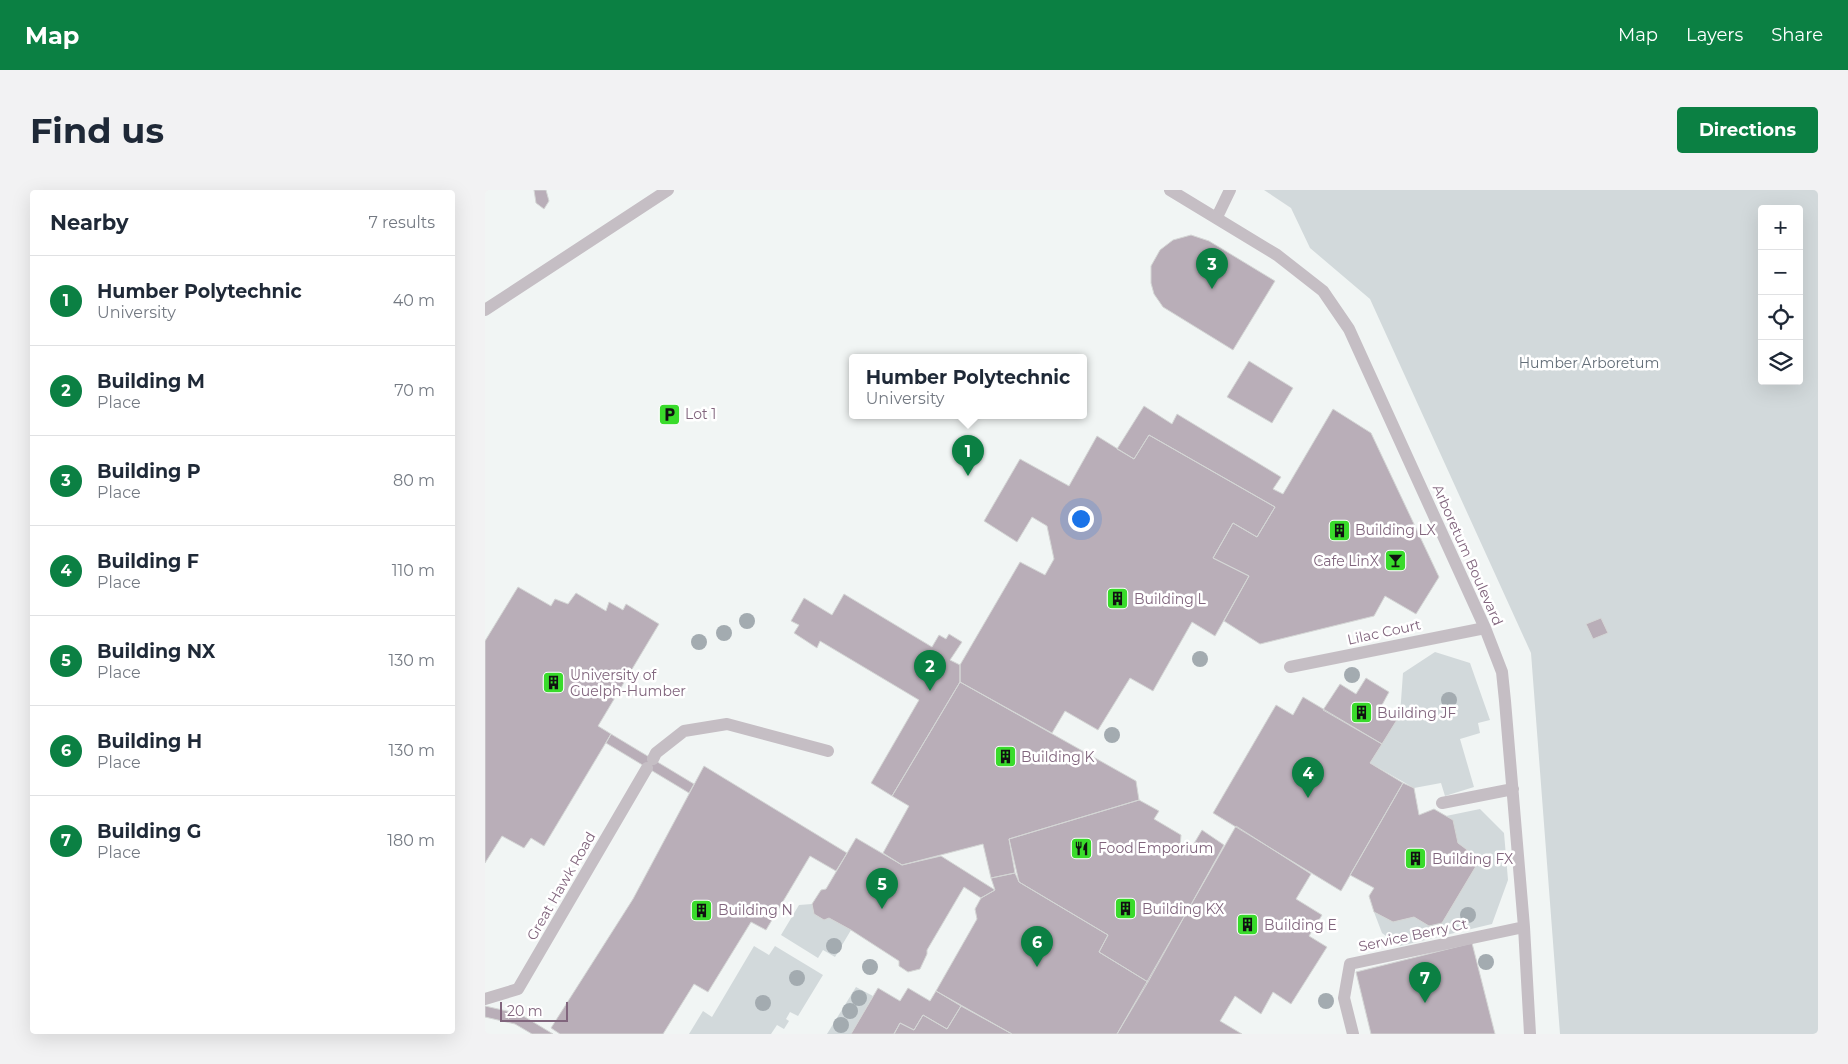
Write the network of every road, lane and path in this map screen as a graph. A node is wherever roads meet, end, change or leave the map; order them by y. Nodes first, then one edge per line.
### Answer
1 (668, 190) edge
2 (1170, 190) edge
3 (1230, 190) edge
4 (1217, 217) junction
5 (485, 310) edge
6 (1485, 628) junction
7 (1290, 667) dead end
8 (827, 751) dead end
9 (1513, 788) junction
10 (1441, 803) dead end
11 (1524, 927) junction
12 (485, 999) edge
13 (1353, 1034) edge
14 (1530, 1034) edge

1 - 5 lane
2 - 4 lane, Arboretum Boulevard
3 - 4 lane
4 - 6 lane, Arboretum Boulevard
6 - 7 lane, Lilac Court
6 - 9 lane, Arboretum Boulevard
8 - 12 lane, Great Hawk Road
9 - 10 lane
9 - 11 lane, Arboretum Boulevard
11 - 13 lane, Service Berry Ct
11 - 14 lane, Arboretum Boulevard

